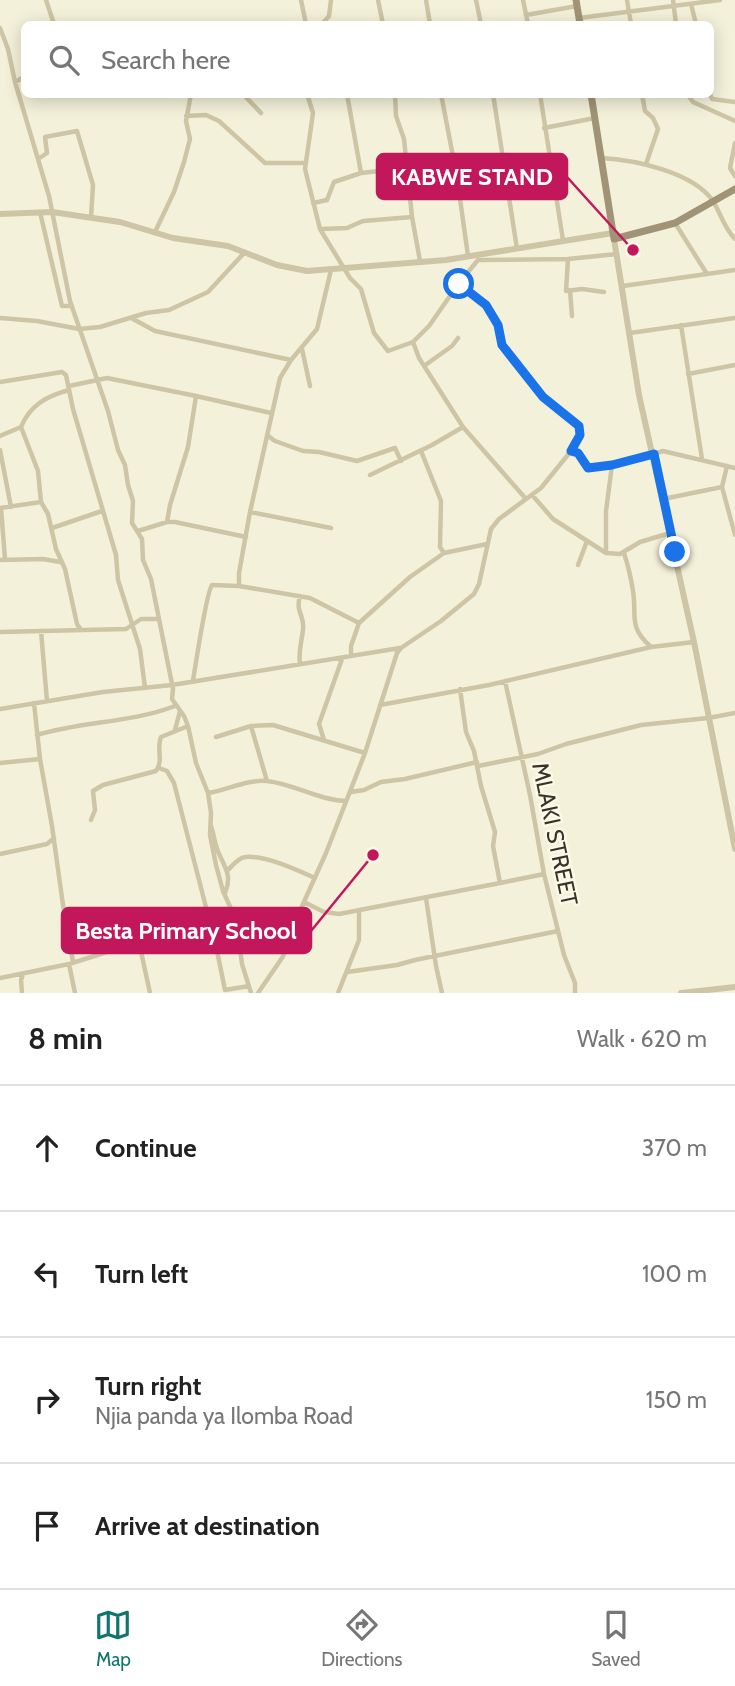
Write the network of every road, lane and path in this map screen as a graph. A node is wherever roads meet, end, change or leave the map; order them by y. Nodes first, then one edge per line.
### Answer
1 (46, 0) edge
2 (301, 0) edge
3 (331, 0) edge
4 (378, 0) edge
5 (426, 0) edge
6 (476, 0) edge
7 (523, 0) edge
8 (627, 0) edge
9 (720, 0) edge
10 (576, 3) edge
11 (674, 3) edge
12 (691, 4) junction
13 (629, 12) junction
14 (526, 15) junction
15 (53, 21) edge
16 (305, 21) edge
17 (325, 21) edge
18 (382, 21) edge
19 (430, 21) edge
20 (480, 21) edge
21 (527, 21) edge
22 (579, 21) edge
23 (630, 21) edge
24 (676, 21) edge
25 (695, 21) edge
26 (0, 28) edge
27 (21, 79) edge
28 (15, 82) junction
29 (190, 98) edge
30 (247, 98) edge
31 (308, 98) edge
32 (348, 98) edge
33 (395, 98) edge
34 (442, 98) edge
35 (494, 98) edge
36 (540, 98) edge
37 (592, 98) edge
38 (643, 98) edge
39 (690, 98) edge
40 (711, 98) edge
41 (735, 102) edge
42 (261, 113) dead end
43 (186, 116) junction
44 (595, 118) junction
45 (735, 121) edge
46 (544, 128) junction
47 (735, 143) edge
48 (602, 158) junction
49 (38, 159) junction
50 (306, 163) junction
51 (646, 164) junction
52 (407, 168) junction
53 (361, 173) junction
54 (735, 176) edge
55 (735, 190) edge
56 (713, 201) junction
57 (313, 203) junction
58 (40, 212) junction
59 (52, 212) junction
60 (0, 214) edge
61 (91, 217) junction
62 (412, 217) junction
63 (674, 223) junction
64 (320, 229) junction
65 (155, 232) junction
66 (613, 236) junction
67 (735, 239) edge
68 (563, 240) junction
69 (517, 250) junction
70 (245, 252) junction
71 (617, 254) junction
72 (468, 256) junction
73 (569, 259) junction
74 (420, 261) junction
75 (344, 268) junction
76 (331, 270) junction
77 (735, 270) edge
78 (706, 274) junction
79 (459, 284) junction
80 (623, 286) junction
81 (570, 290) junction
82 (604, 292) dead end
83 (72, 306) junction
84 (572, 316) dead end
85 (0, 318) edge
86 (132, 318) junction
87 (735, 318) edge
88 (681, 325) junction
89 (79, 329) junction
90 (629, 333) junction
91 (458, 338) dead end
92 (413, 341) junction
93 (302, 348) junction
94 (291, 360) junction
95 (424, 366) junction
96 (734, 367) edge
97 (688, 374) junction
98 (96, 379) junction
99 (0, 382) edge
100 (310, 386) dead end
101 (69, 388) junction
102 (196, 396) junction
103 (271, 413) junction
104 (21, 427) junction
105 (463, 427) junction
106 (267, 435) junction
107 (0, 436) edge
108 (0, 450) edge
109 (421, 451) junction
110 (571, 451) junction
111 (654, 454) junction
112 (702, 459) junction
113 (401, 461) junction
114 (612, 465) junction
115 (727, 466) junction
116 (735, 468) edge
117 (370, 475) dead end
118 (722, 487) junction
119 (533, 496) junction
120 (526, 499) junction
121 (663, 499) junction
122 (41, 502) junction
123 (11, 507) junction
124 (1, 508) edge
125 (102, 511) junction
126 (250, 512) junction
127 (167, 522) junction
128 (52, 528) junction
129 (331, 528) dead end
130 (138, 531) junction
131 (671, 532) junction
132 (735, 535) edge
133 (236, 536) junction
134 (246, 537) junction
135 (587, 541) junction
136 (487, 544) junction
137 (244, 548) junction
138 (56, 549) junction
139 (444, 553) junction
140 (606, 553) junction
141 (624, 553) junction
142 (2, 559) edge
143 (43, 559) junction
144 (61, 562) junction
145 (578, 565) dead end
146 (239, 586) junction
147 (300, 596) junction
148 (158, 619) junction
149 (359, 622) junction
150 (132, 625) junction
151 (78, 630) junction
152 (41, 631) junction
153 (0, 632) edge
154 (694, 642) junction
155 (651, 646) junction
156 (401, 648) junction
157 (386, 650) junction
158 (351, 656) junction
159 (342, 659) junction
160 (395, 659) junction
161 (300, 663) junction
162 (193, 680) junction
163 (505, 681) junction
164 (172, 685) junction
165 (145, 688) junction
166 (460, 689) junction
167 (47, 701) junction
168 (34, 704) junction
169 (380, 705) junction
170 (178, 708) junction
171 (0, 709) edge
172 (735, 713) edge
173 (708, 718) junction
174 (188, 726) junction
175 (251, 726) junction
176 (318, 727) junction
177 (175, 730) junction
178 (37, 735) junction
179 (216, 737) dead end
180 (312, 737) junction
181 (324, 741) junction
182 (365, 753) junction
183 (521, 757) junction
184 (40, 759) junction
185 (0, 764) edge
186 (477, 764) junction
187 (159, 768) junction
188 (267, 781) junction
189 (350, 792) junction
190 (208, 793) junction
191 (346, 801) junction
192 (91, 820) dead end
193 (211, 825) junction
194 (54, 838) junction
195 (47, 844) junction
196 (55, 846) junction
197 (735, 849) edge
198 (0, 854) edge
199 (228, 870) junction
200 (544, 874) junction
201 (315, 878) junction
202 (500, 883) junction
203 (224, 894) junction
204 (426, 898) junction
205 (304, 902) junction
206 (359, 912) junction
207 (558, 930) junction
208 (213, 933) junction
209 (239, 933) junction
210 (290, 942) junction
211 (141, 947) junction
212 (435, 956) junction
213 (71, 963) junction
214 (347, 972) junction
215 (24, 973) junction
216 (16, 975) junction
217 (0, 978) edge
218 (21, 980) junction
219 (249, 986) junction
220 (735, 987) edge
221 (22, 993) edge
222 (75, 993) edge
223 (150, 993) edge
224 (251, 993) edge
225 (258, 993) edge
226 (338, 993) edge
227 (442, 993) edge
228 (575, 993) edge
229 (681, 993) edge

1 - 15 street
2 - 16 street
3 - 17 street
4 - 18 street
5 - 19 street
6 - 20 street
7 - 14 street
8 - 13 street
9 - 12 street
10 - 14 street
10 - 22 main road
11 - 12 street
11 - 13 street
11 - 24 street
12 - 25 street
13 - 22 street
13 - 23 street
14 - 21 street
26 - 28 street
27 - 28 street
28 - 49 street
29 - 43 street
30 - 42 street
31 - 50 street
32 - 53 street
33 - 52 street
34 - 72 street
35 - 69 street
36 - 46 street
37 - 44 main road
38 - 51 street
39 - 45 street
40 - 41 street
43 - 50 street
43 - 65 street
44 - 46 street
44 - 48 main road
46 - 68 street
47 - 54 street
48 - 51 street
48 - 66 main road
49 - 59 street
49 - 61 street
50 - 57 street
51 - 56 street
52 - 53 street
52 - 62 street
53 - 57 street
55 - 56 main road
56 - 63 main road
56 - 67 street
57 - 64 street
58 - 59 street
58 - 60 street
58 - 83 street
59 - 61 street
59 - 83 street
61 - 65 street
62 - 64 street
62 - 74 street
63 - 66 main road
63 - 78 street
64 - 75 street
65 - 70 street
66 - 68 street
66 - 71 street
68 - 69 street
69 - 72 street
70 - 76 street
70 - 86 street
71 - 73 street
71 - 80 street
72 - 74 street
73 - 79 street
73 - 81 street
74 - 75 street
75 - 76 street
75 - 92 street
76 - 93 street
77 - 78 street
78 - 80 street
79 - 92 street
79 - 110 street
80 - 90 street
81 - 82 street
81 - 84 street
83 - 89 street
85 - 89 street
86 - 89 street
86 - 94 street
87 - 88 street
88 - 90 street
88 - 97 street
89 - 98 street
90 - 111 street
91 - 95 street
92 - 95 street
93 - 94 street
93 - 100 street
94 - 103 street
95 - 105 street
96 - 97 street
97 - 112 street
98 - 101 street
98 - 102 street
98 - 130 street
99 - 101 street
101 - 104 street
101 - 125 street
102 - 103 street
102 - 127 street
103 - 106 street
104 - 107 street
104 - 122 street
105 - 109 street
105 - 120 street
106 - 113 street
106 - 126 street
108 - 123 street
109 - 113 street
109 - 139 street
110 - 114 street
110 - 119 street
111 - 112 street
111 - 114 street
111 - 121 street
112 - 115 street
113 - 117 street
114 - 140 street
115 - 116 street
115 - 118 street
118 - 121 street
118 - 132 street
119 - 120 street
119 - 135 street
120 - 136 street
121 - 131 street
122 - 123 street
122 - 128 street
123 - 124 street
124 - 142 street
125 - 128 street
125 - 150 street
126 - 129 street
126 - 134 street
127 - 130 street
127 - 133 street
128 - 138 street
130 - 148 street
131 - 141 street
131 - 154 street
133 - 134 street
133 - 137 street
134 - 137 street
135 - 140 street
135 - 145 street
136 - 139 street
136 - 156 street
137 - 146 street
138 - 143 street
138 - 144 street
139 - 149 street
140 - 141 street
141 - 155 street
142 - 143 street
143 - 144 street
144 - 151 street
146 - 147 street
146 - 162 street
147 - 149 street
147 - 161 street
148 - 150 street
148 - 164 street
149 - 158 street
150 - 151 street
150 - 165 street
151 - 152 street
152 - 153 street
152 - 167 street
154 - 155 street
154 - 173 street
155 - 163 street
156 - 157 street
156 - 160 street
157 - 158 street
157 - 160 street
158 - 159 street
159 - 161 street
159 - 176 street
160 - 169 street
161 - 162 street
162 - 164 street
163 - 166 street
163 - 183 street, MLAKI STREET
164 - 165 street
164 - 170 street
165 - 167 street
166 - 169 street
166 - 186 street
167 - 168 street
168 - 171 street
168 - 178 street
169 - 182 street
170 - 174 street
170 - 177 street
170 - 178 street
172 - 173 street
173 - 183 street
173 - 197 street
174 - 177 street
174 - 190 street
175 - 179 street
175 - 180 street
175 - 188 street
176 - 180 street
176 - 181 street
177 - 187 street
178 - 184 street
180 - 181 street
181 - 182 street
182 - 189 street
183 - 186 street
183 - 200 street, MLAKI STREET
184 - 185 street
184 - 194 street
186 - 189 street
186 - 202 street
187 - 192 street
187 - 208 street
188 - 190 street
188 - 191 street
189 - 191 street
190 - 193 street
191 - 201 street
193 - 199 street
193 - 203 street
194 - 195 street
194 - 196 street
195 - 196 street
195 - 198 street
196 - 213 street
199 - 201 street
199 - 203 street
200 - 202 street
200 - 207 street, MLAKI STREET
201 - 205 street
202 - 204 street
203 - 209 street
204 - 206 street
204 - 212 street
205 - 206 street
205 - 210 street
206 - 214 street
207 - 212 street
207 - 228 street, MLAKI STREET
208 - 209 street
208 - 211 street
208 - 219 street
209 - 210 street
209 - 219 street
210 - 225 street
211 - 213 street
211 - 223 street
212 - 214 street
212 - 227 street
213 - 215 street
213 - 222 street
214 - 226 street
215 - 216 street
215 - 218 street
216 - 217 street
216 - 218 street
218 - 221 street
219 - 224 street
220 - 229 street

